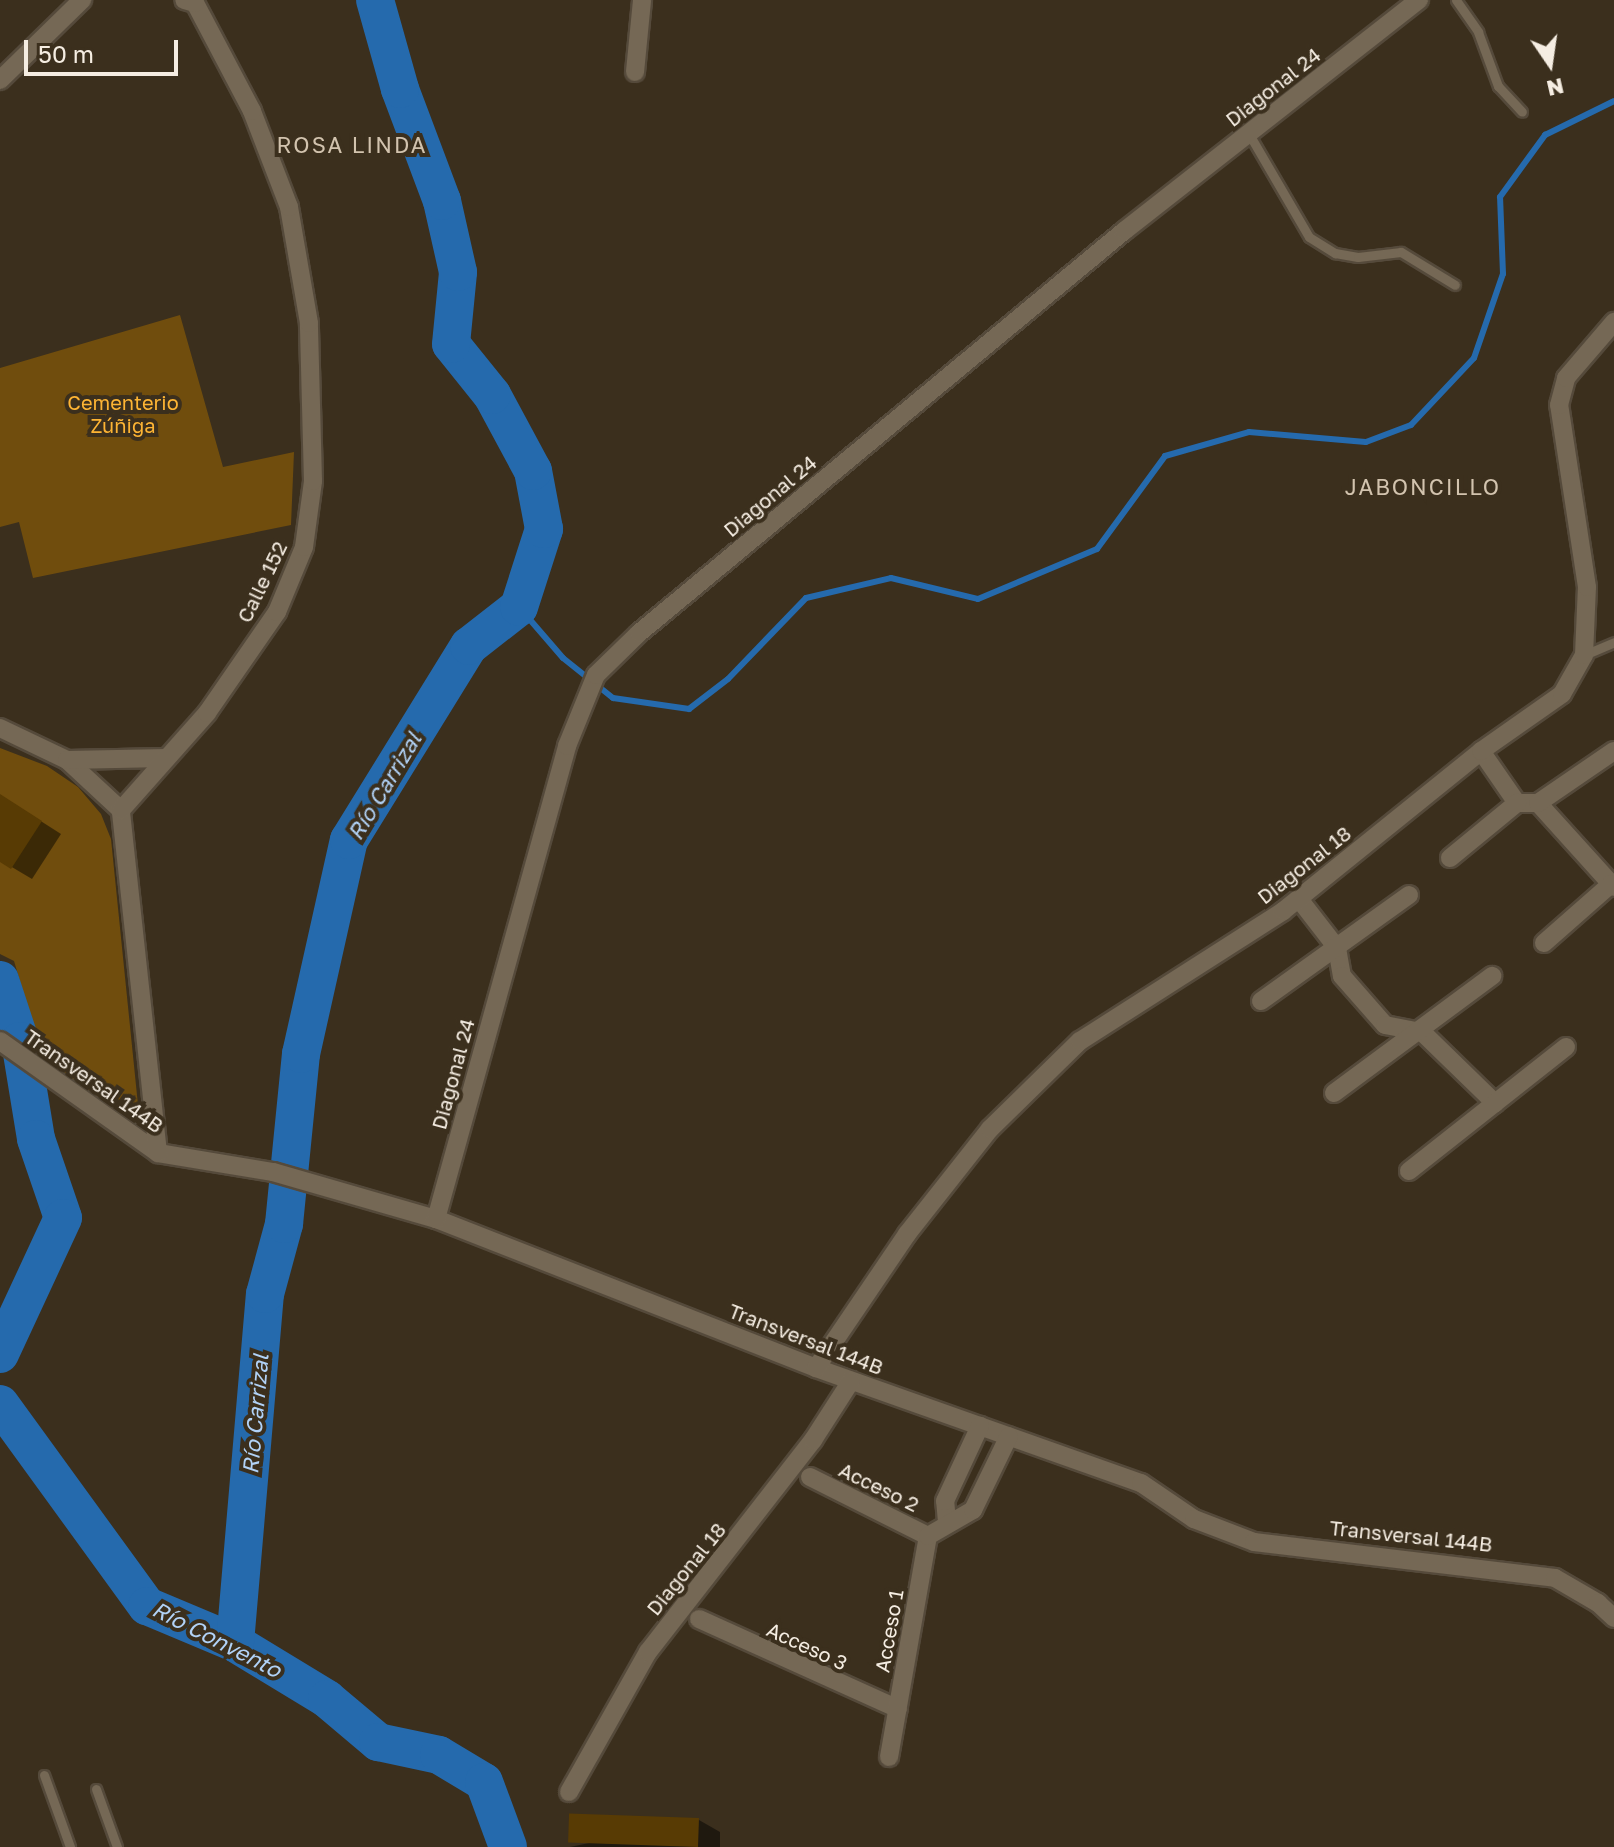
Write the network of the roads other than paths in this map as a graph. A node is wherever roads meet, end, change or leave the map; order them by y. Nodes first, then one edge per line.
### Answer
1 (82, 0) edge
2 (642, 0) edge
3 (1419, 0) edge
4 (1456, 0) edge
5 (191, 1) edge
6 (635, 72) dead end
7 (0, 80) edge
8 (1522, 112) dead end
9 (1249, 134) junction
10 (1455, 285) dead end
11 (1614, 322) edge
12 (1614, 642) edge
13 (1584, 655) junction
14 (0, 728) edge
15 (1481, 751) junction
16 (1614, 751) edge
17 (166, 758) junction
18 (67, 760) junction
19 (1517, 803) junction
20 (1538, 803) junction
21 (121, 810) junction
22 (1450, 858) dead end
23 (1613, 885) edge
24 (1409, 895) dead end
25 (1299, 899) junction
26 (1544, 943) dead end
27 (1337, 948) junction
28 (1492, 976) dead end
29 (1261, 1001) dead end
30 (1422, 1032) junction
31 (0, 1041) edge
32 (1566, 1047) dead end
33 (1334, 1093) dead end
34 (1495, 1103) junction
35 (158, 1153) junction
36 (1409, 1171) dead end
37 (436, 1219) junction
38 (816, 1368) junction
39 (851, 1381) junction
40 (980, 1426) junction
41 (1009, 1436) junction
42 (810, 1477) dead end
43 (947, 1522) junction
44 (928, 1536) junction
45 (1614, 1618) edge
46 (699, 1619) dead end
47 (898, 1709) junction
48 (889, 1757) dead end
49 (44, 1775) dead end
50 (96, 1789) dead end
51 (569, 1792) dead end
52 (70, 1847) edge
53 (117, 1847) edge

1 - 7 street
2 - 6 street
3 - 9 street, Diagonal 24
4 - 8 lane
5 - 17 street, Calle 152
9 - 10 lane
9 - 37 street, Diagonal 24
11 - 13 street
12 - 13 lane
13 - 15 street, Diagonal 18
14 - 18 street
15 - 19 street
15 - 25 street, Diagonal 18
16 - 20 street
17 - 18 street
17 - 21 street, Calle 152
18 - 21 street
19 - 20 street
19 - 22 street
20 - 23 street
21 - 35 street
23 - 26 street
24 - 27 street
25 - 27 street
25 - 38 street, Diagonal 18
27 - 29 street
27 - 30 street
28 - 30 street
30 - 33 street
30 - 34 street
31 - 35 street, Transversal 144B
32 - 34 street
34 - 36 street
35 - 37 street, Transversal 144B
37 - 38 street, Transversal 144B
38 - 39 street, Transversal 144B
39 - 40 street, Transversal 144B
39 - 51 street, Diagonal 18
40 - 41 street, Transversal 144B
40 - 43 street
41 - 43 street
41 - 45 street, Transversal 144B
42 - 44 street, Acceso 2
43 - 44 street
44 - 47 street, Acceso 1
46 - 47 street, Acceso 3
47 - 48 street, Acceso 1
49 - 52 lane
50 - 53 lane

